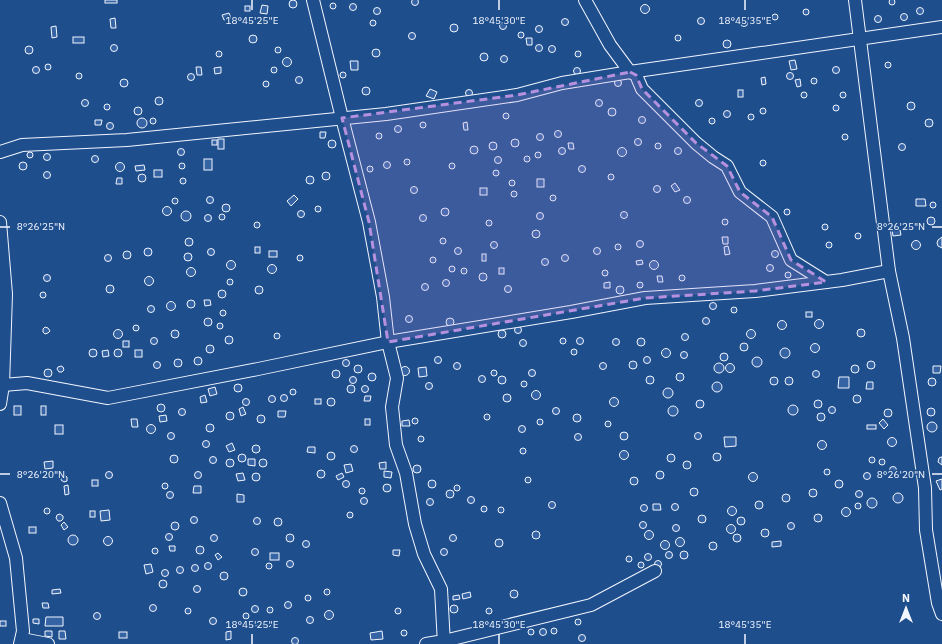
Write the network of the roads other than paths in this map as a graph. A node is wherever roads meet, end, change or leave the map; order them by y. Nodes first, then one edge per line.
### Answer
1 (313, 0) edge
2 (585, 0) edge
3 (855, 0) edge
4 (942, 27) edge
5 (860, 38) junction
6 (630, 72) junction
7 (342, 118) junction
8 (0, 152) edge
9 (0, 222) edge
10 (889, 271) junction
11 (826, 282) junction
12 (388, 342) junction
13 (3, 385) junction
14 (0, 404) edge
15 (0, 503) edge
16 (654, 571) dead end
17 (942, 614) edge
18 (21, 641) edge
19 (444, 642) edge
20 (48, 644) edge
21 (426, 644) edge

1 - 7 street
2 - 6 street
3 - 5 street
4 - 5 street
5 - 6 street
5 - 10 street
6 - 7 street
6 - 11 street
7 - 8 street
7 - 12 street
9 - 13 street
10 - 11 street
10 - 17 street
11 - 12 street
12 - 13 street
12 - 19 street
13 - 14 street
15 - 18 street
16 - 19 street
18 - 20 street
19 - 21 street

